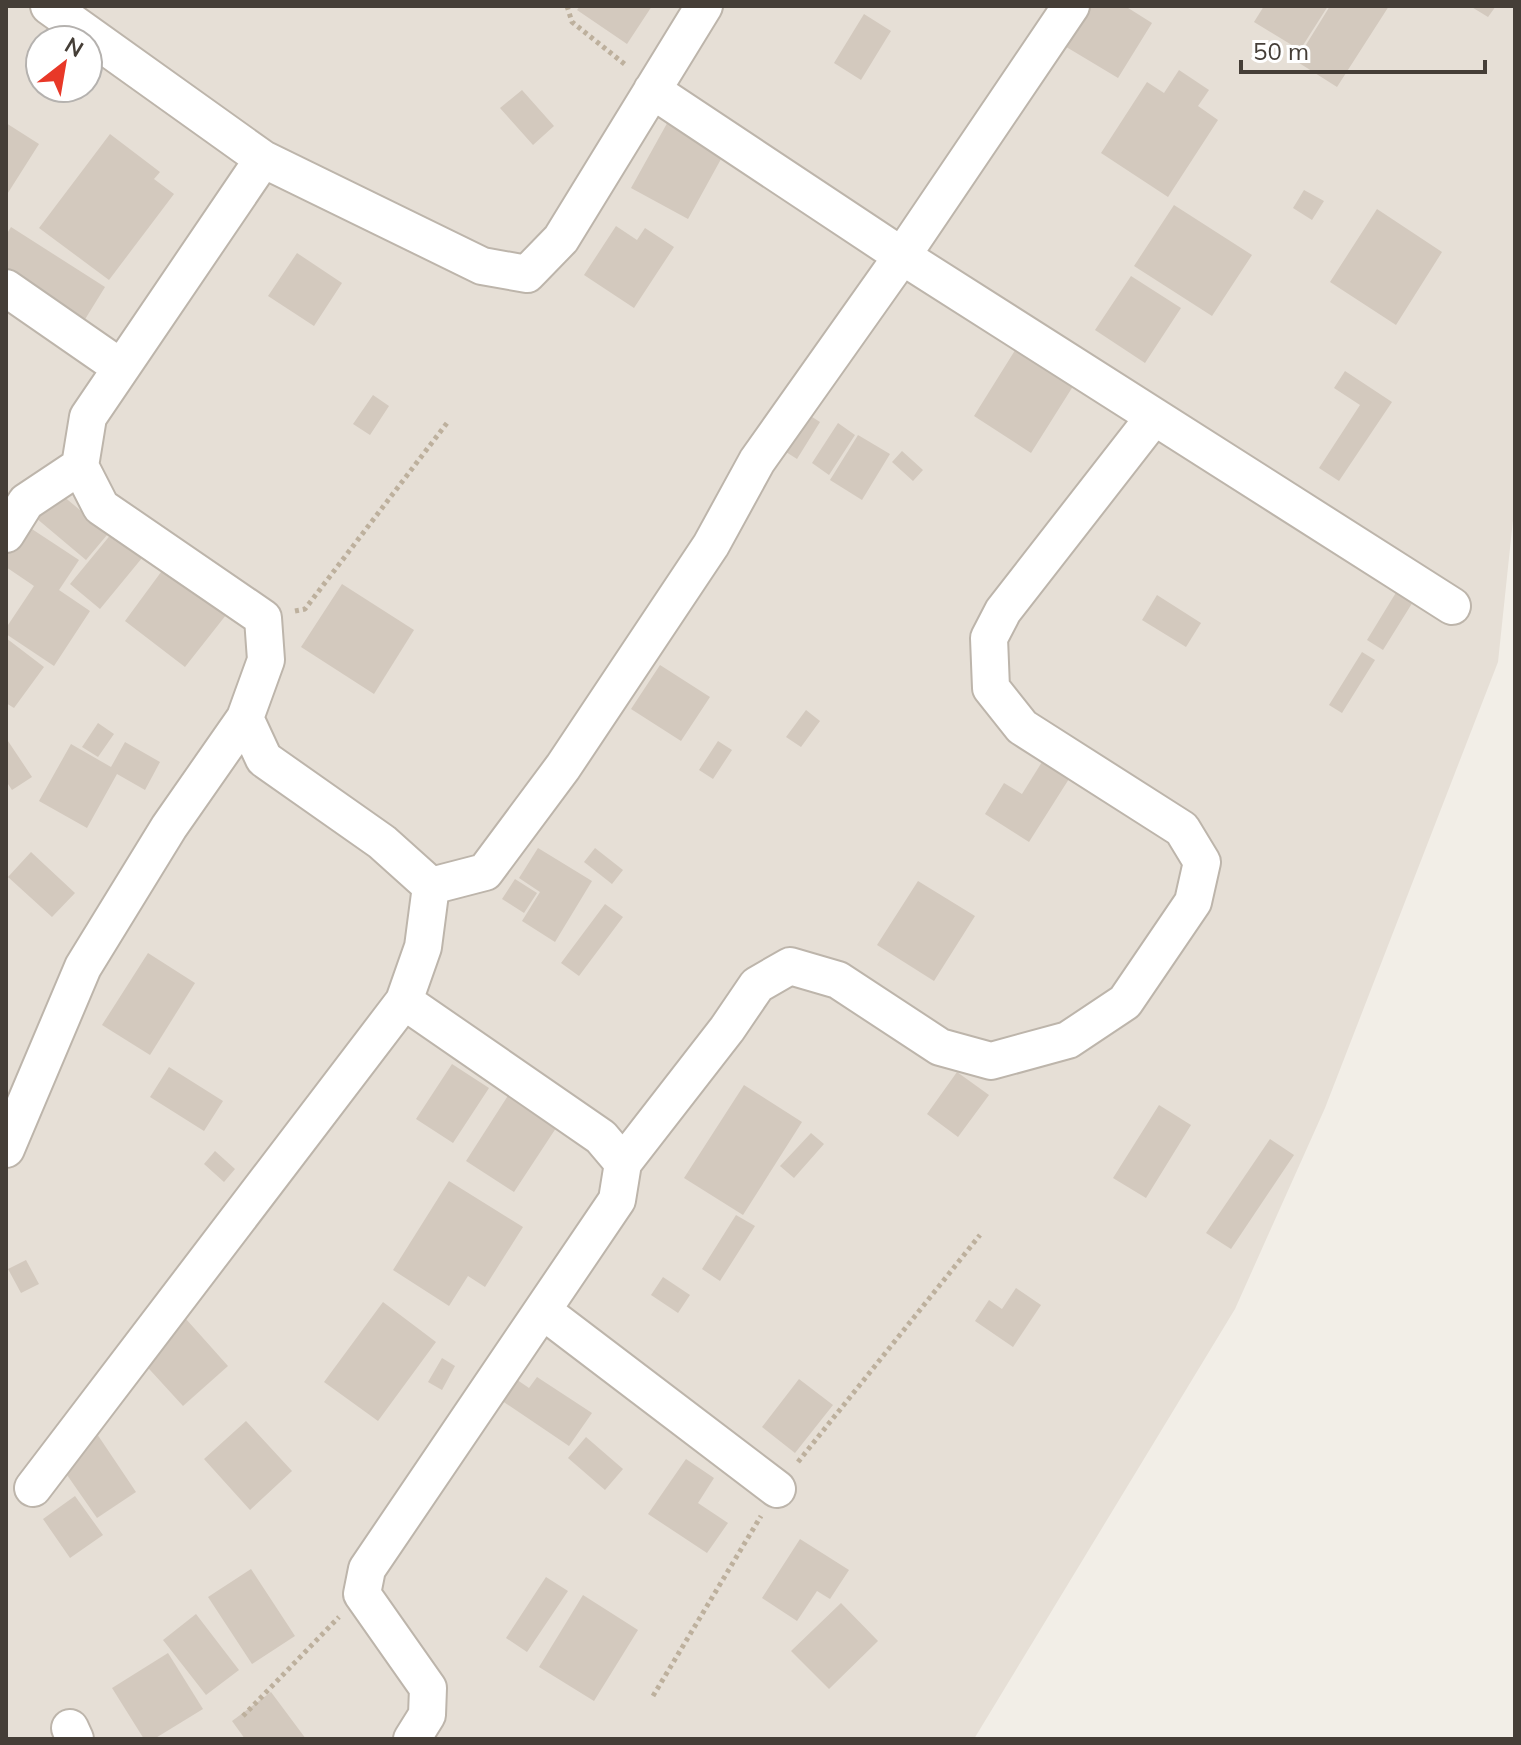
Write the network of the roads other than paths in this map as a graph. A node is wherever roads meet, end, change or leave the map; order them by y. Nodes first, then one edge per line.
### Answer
1 (49, 6) edge
2 (704, 6) edge
3 (1071, 6) edge
4 (652, 90) junction
5 (263, 159) junction
6 (902, 256) junction
7 (6, 288) edge
8 (120, 367) junction
9 (1154, 417) junction
10 (80, 466) junction
11 (6, 534) edge
12 (1452, 606) dead end
13 (245, 718) junction
14 (431, 886) junction
15 (404, 1001) junction
16 (6, 1149) edge
17 (623, 1163) junction
18 (543, 1311) junction
19 (33, 1488) dead end
20 (777, 1489) road end
21 (412, 1739) edge

1 - 5 street
2 - 4 street
3 - 6 street
4 - 5 street
4 - 6 street
5 - 8 street
6 - 9 street
6 - 14 street
7 - 8 street
8 - 10 street
9 - 12 street
9 - 17 street
10 - 11 street
10 - 13 street
13 - 14 street
13 - 16 street
14 - 15 street
15 - 17 street
15 - 19 street
17 - 18 street
18 - 20 street
18 - 21 street

